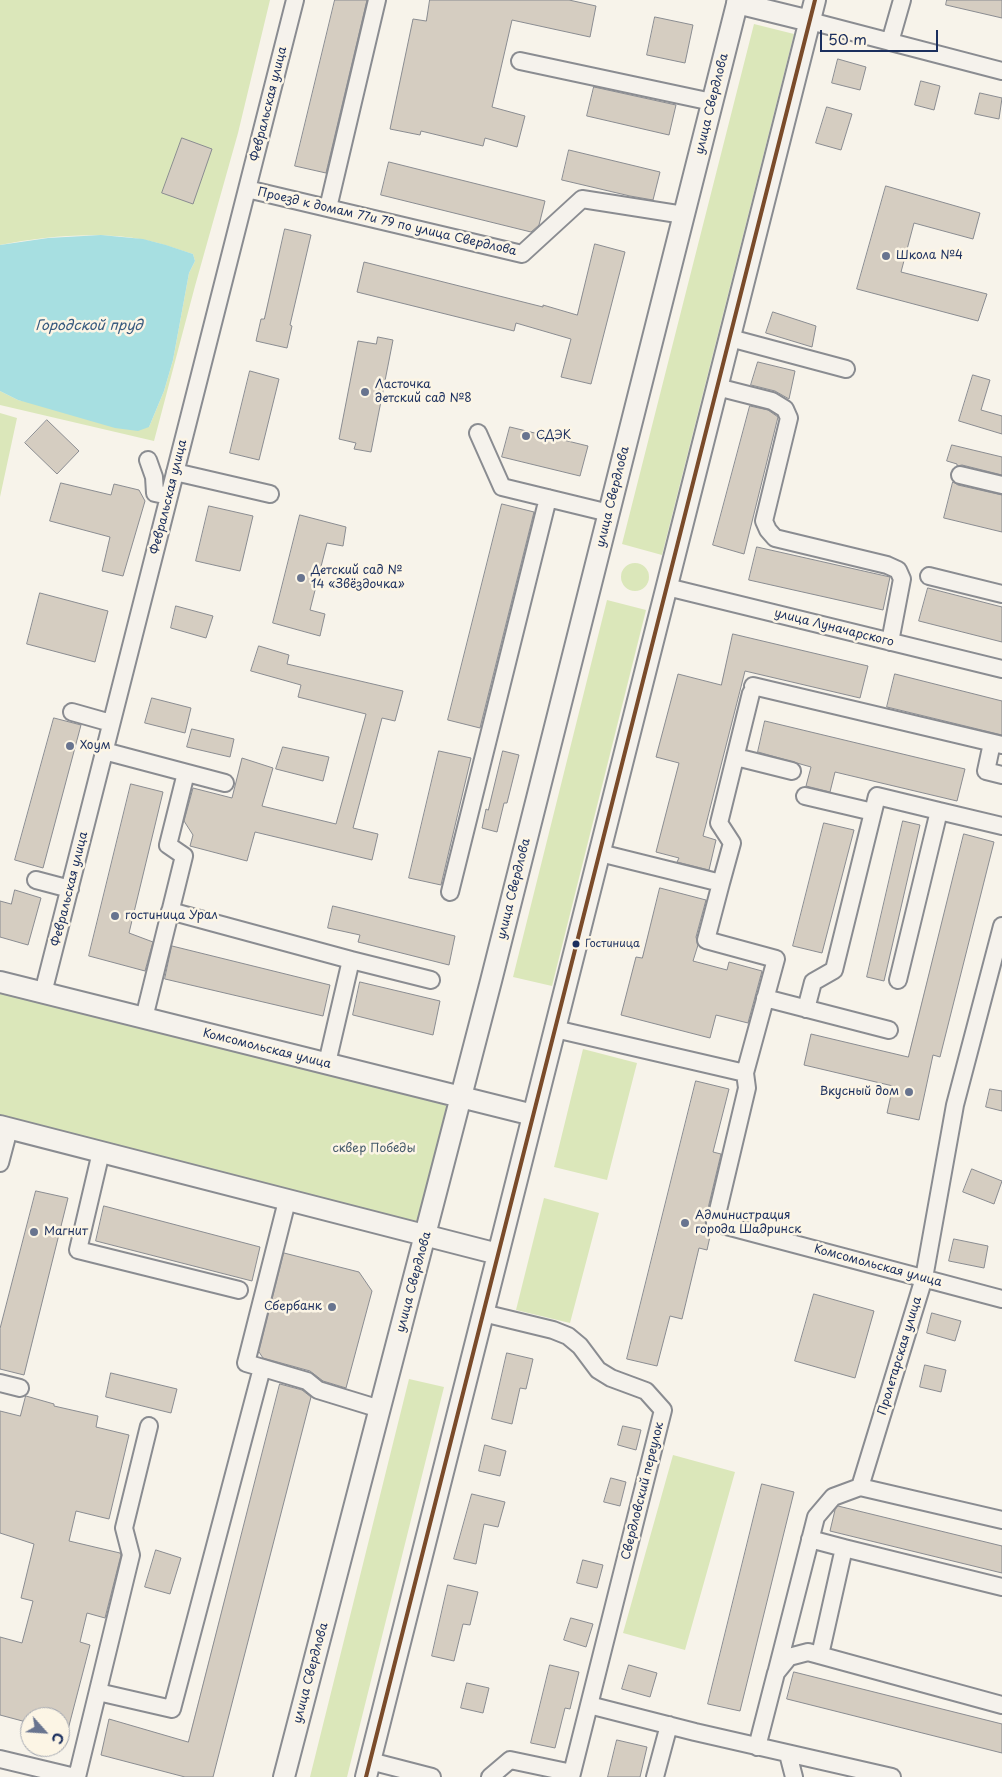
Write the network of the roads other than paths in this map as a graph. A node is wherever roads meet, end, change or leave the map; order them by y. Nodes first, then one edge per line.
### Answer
1 (295, 0) edge
2 (377, 0) edge
3 (815, 0) edge
4 (902, 0) edge
5 (733, 1) edge
6 (810, 21) junction
7 (890, 42) junction
8 (520, 61) dead end
9 (1002, 71) edge
10 (712, 102) junction
11 (247, 189) junction
12 (328, 208) junction
13 (684, 215) junction
14 (730, 338) junction
15 (846, 369) dead end
16 (717, 387) junction
17 (478, 433) dead end
18 (148, 460) dead end
19 (175, 472) junction
20 (960, 475) dead end
21 (1002, 486) edge
22 (270, 494) dead end
23 (169, 496) junction
24 (548, 498) junction
25 (609, 513) junction
26 (929, 576) dead end
27 (667, 587) junction
28 (1002, 594) edge
29 (890, 642) junction
30 (1002, 670) edge
31 (72, 712) dead end
32 (112, 723) junction
33 (997, 744) edge
34 (104, 751) junction
35 (736, 757) junction
36 (792, 771) dead end
37 (186, 773) junction
38 (1002, 774) edge
39 (225, 783) dead end
40 (806, 796) dead end
41 (939, 811) junction
42 (873, 812) junction
43 (1002, 826) edge
44 (600, 853) junction
45 (36, 880) dead end
46 (721, 884) junction
47 (70, 888) junction
48 (450, 892) dead end
49 (170, 911) junction
50 (1002, 926) edge
51 (351, 960) junction
52 (431, 980) dead end
53 (898, 980) dead end
54 (0, 982) edge
55 (43, 993) junction
56 (765, 998) junction
57 (806, 1009) junction
58 (144, 1018) junction
59 (555, 1029) junction
60 (889, 1030) dead end
61 (327, 1064) junction
62 (745, 1073) junction
63 (461, 1097) junction
64 (534, 1115) junction
65 (4, 1128) edge
66 (101, 1152) junction
67 (0, 1163) edge
68 (287, 1201) junction
69 (426, 1235) junction
70 (498, 1254) junction
71 (924, 1278) junction
72 (239, 1290) dead end
73 (1002, 1299) edge
74 (483, 1313) junction
75 (262, 1368) junction
76 (0, 1383) edge
77 (20, 1388) dead end
78 (380, 1408) junction
79 (149, 1426) dead end
80 (860, 1487) junction
81 (1002, 1520) edge
82 (810, 1539) junction
83 (844, 1548) junction
84 (1002, 1587) edge
85 (820, 1655) junction
86 (776, 1673) junction
87 (98, 1692) junction
88 (589, 1705) junction
89 (1002, 1705) edge
90 (669, 1725) junction
91 (757, 1747) junction
92 (788, 1754) junction
93 (0, 1759) edge
94 (368, 1769) edge
95 (572, 1775) edge
96 (76, 1777) edge
97 (284, 1777) edge
98 (432, 1777) edge
99 (490, 1777) edge
100 (655, 1777) edge
101 (794, 1777) edge
102 (892, 1777) edge

1 - 11 street, Февральская улица
2 - 12 street
3 - 6 main road
4 - 7 street
5 - 6 main road
5 - 10 main road, улица Свердлова
6 - 7 street
6 - 14 main road
7 - 9 street
8 - 10 street
10 - 13 main road, улица Свердлова
11 - 12 street, Проезд к домам 77и 79 по улица Свердлова
11 - 19 street, Февральская улица
12 - 13 street, Проезд к домам 77и 79 по улица Свердлова
13 - 25 main road, улица Свердлова
14 - 15 street
14 - 16 main road
16 - 27 main road
16 - 29 street
17 - 24 street
18 - 23 street
19 - 22 street
19 - 23 street, Февральская улица
20 - 21 street
23 - 32 street, Февральская улица
24 - 25 street
24 - 48 street
25 - 63 main road, улица Свердлова
26 - 28 street
27 - 29 street, улица Луначарского
27 - 44 main road
29 - 30 street, улица Луначарского
31 - 32 street
32 - 34 street, Февральская улица
33 - 35 street
33 - 38 street
34 - 37 street
34 - 47 street, Февральская улица
35 - 36 street
35 - 46 street
37 - 39 street
37 - 49 street
40 - 42 street
41 - 42 street
41 - 43 street
41 - 53 street
42 - 57 street
44 - 46 street
44 - 59 main road
45 - 47 street
46 - 56 street
47 - 55 street, Февральская улица
49 - 51 street
49 - 58 street
50 - 71 street, Пролетарская улица
51 - 52 street
51 - 61 street
54 - 55 main road, Комсомольская улица
55 - 58 main road, Комсомольская улица
56 - 57 street
56 - 62 street
57 - 60 street
58 - 61 main road, Комсомольская улица
59 - 62 street
59 - 64 main road
61 - 63 main road, Комсомольская улица
62 - 71 street, Комсомольская улица
63 - 64 main road, Комсомольская улица
63 - 69 main road, улица Свердлова
64 - 70 main road
65 - 66 main road
65 - 67 street
66 - 68 main road
66 - 72 street
68 - 69 main road
68 - 75 street
69 - 70 main road
69 - 78 main road, улица Свердлова
70 - 74 main road
71 - 73 street, Комсомольская улица
71 - 80 street, Пролетарская улица
74 - 88 street, Свердловский переулок
74 - 94 main road
75 - 78 street
75 - 87 street
76 - 77 street
78 - 97 main road, улица Свердлова
79 - 87 street
80 - 81 street
80 - 82 street
82 - 83 street
82 - 86 street
83 - 84 street
83 - 85 street
85 - 86 street
85 - 89 street
86 - 91 street
87 - 96 street
88 - 90 street
88 - 95 street, Свердловский переулок
90 - 91 street
90 - 100 street
91 - 92 street
92 - 101 street
92 - 102 street
93 - 96 street
94 - 98 street
95 - 99 street

